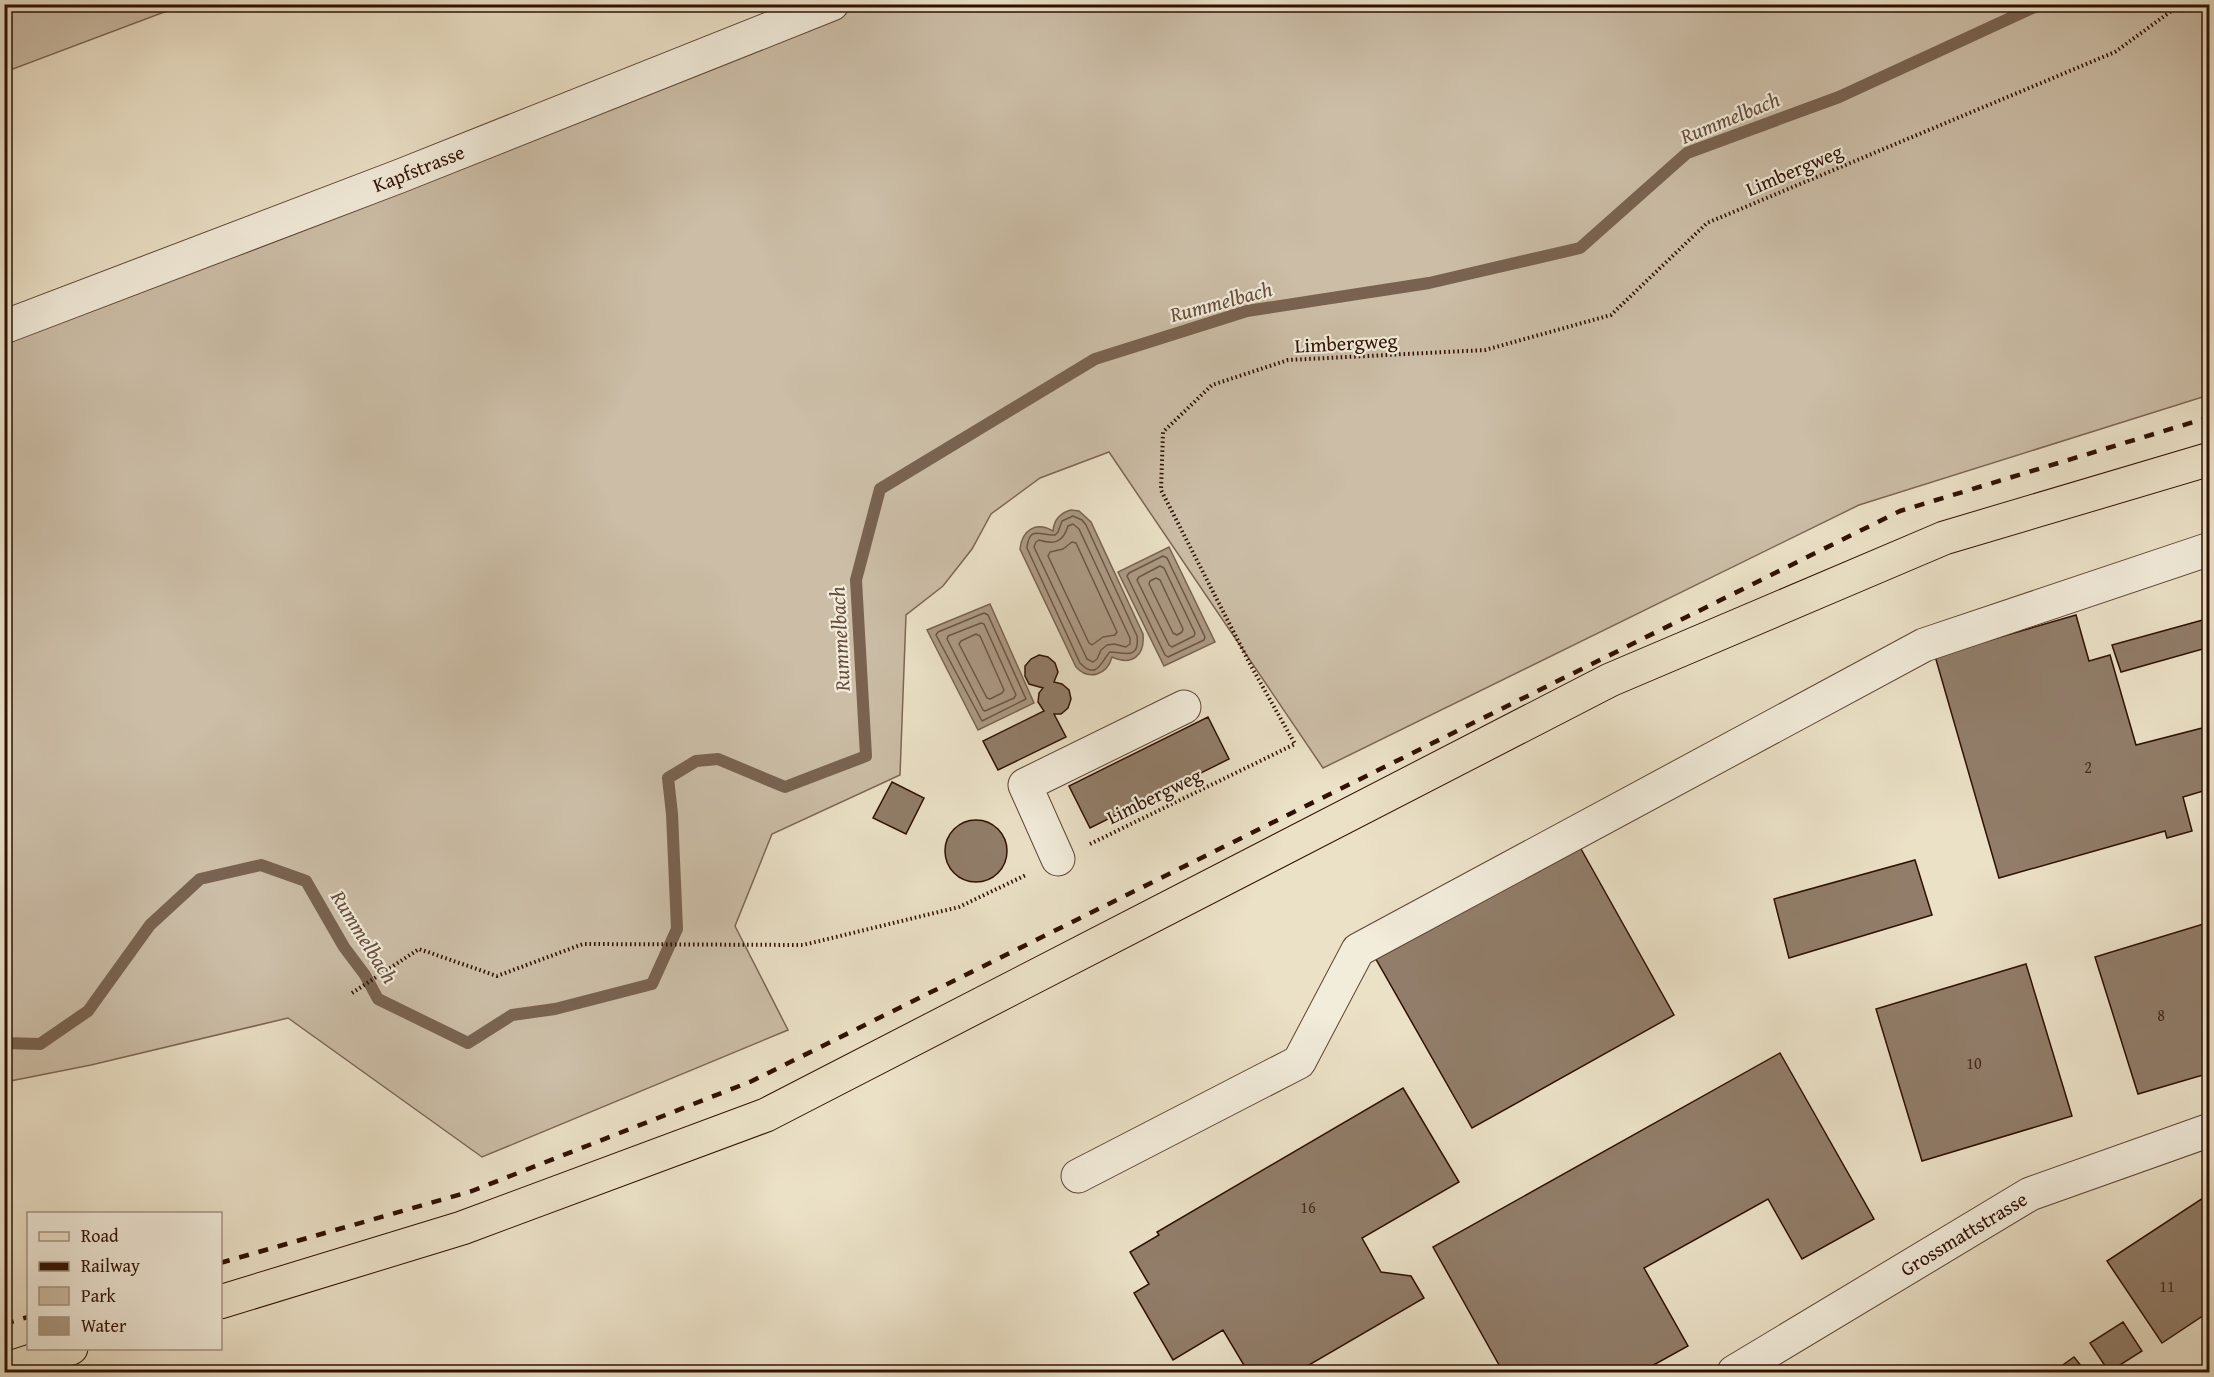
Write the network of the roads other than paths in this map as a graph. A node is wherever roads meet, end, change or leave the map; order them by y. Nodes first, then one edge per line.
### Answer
1 (832, 4) edge
2 (4, 327) edge
3 (2210, 459) edge
4 (2210, 549) edge
5 (1184, 707) dead end
6 (1058, 859) road end
7 (2208, 1137) edge
8 (1078, 1176) dead end
9 (222, 1301) edge
10 (65, 1350) edge
11 (4, 1370) edge
12 (1734, 1372) edge

1 - 2 street, Kapfstrasse
3 - 9 main road
4 - 8 street
5 - 6 street
7 - 12 street, Grossmattstrasse
10 - 11 main road

